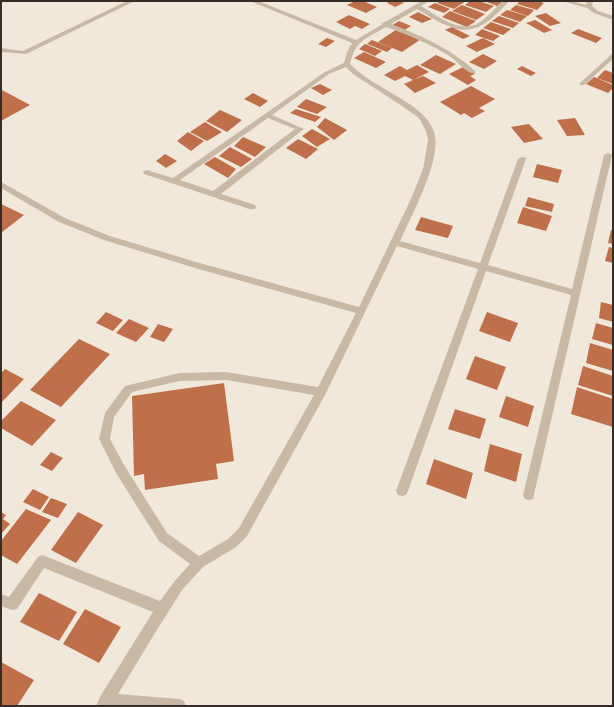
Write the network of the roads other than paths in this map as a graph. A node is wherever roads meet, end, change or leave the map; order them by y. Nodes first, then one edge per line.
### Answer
1 (132, 1) edge
2 (253, 1) edge
3 (426, 1) edge
4 (506, 1) edge
5 (565, 1) edge
6 (589, 4) edge
7 (417, 6) junction
8 (613, 18) edge
9 (384, 24) junction
10 (356, 42) junction
11 (1, 50) edge
12 (613, 56) edge
13 (347, 64) junction
14 (473, 72) dead end
15 (582, 84) dead end
16 (268, 116) junction
17 (608, 155) dead end
18 (522, 159) dead end
19 (147, 172) dead end
20 (174, 181) junction
21 (1, 185) edge
22 (215, 194) junction
23 (252, 207) dead end
24 (394, 242) junction
25 (483, 267) junction
26 (576, 293) junction
27 (362, 311) junction
28 (321, 392) junction
29 (402, 491) dead end
30 (529, 496) dead end
31 (199, 563) junction
32 (1, 600) edge
33 (163, 609) junction
34 (104, 703) edge
35 (179, 706) edge

1 - 11 street
2 - 10 street
3 - 7 street
4 - 7 street
5 - 6 street
6 - 8 street
7 - 9 street
9 - 10 street
9 - 14 street
10 - 13 street
12 - 15 street
13 - 16 street
13 - 24 street
16 - 20 street
16 - 22 street
17 - 26 street
18 - 25 street
19 - 20 street
20 - 22 street
21 - 27 street
22 - 23 street
24 - 25 street
24 - 27 street
25 - 26 street
25 - 29 street
26 - 30 street
27 - 28 street
28 - 31 street
28 - 31 street
31 - 33 street
32 - 33 street
33 - 34 street
34 - 35 street

